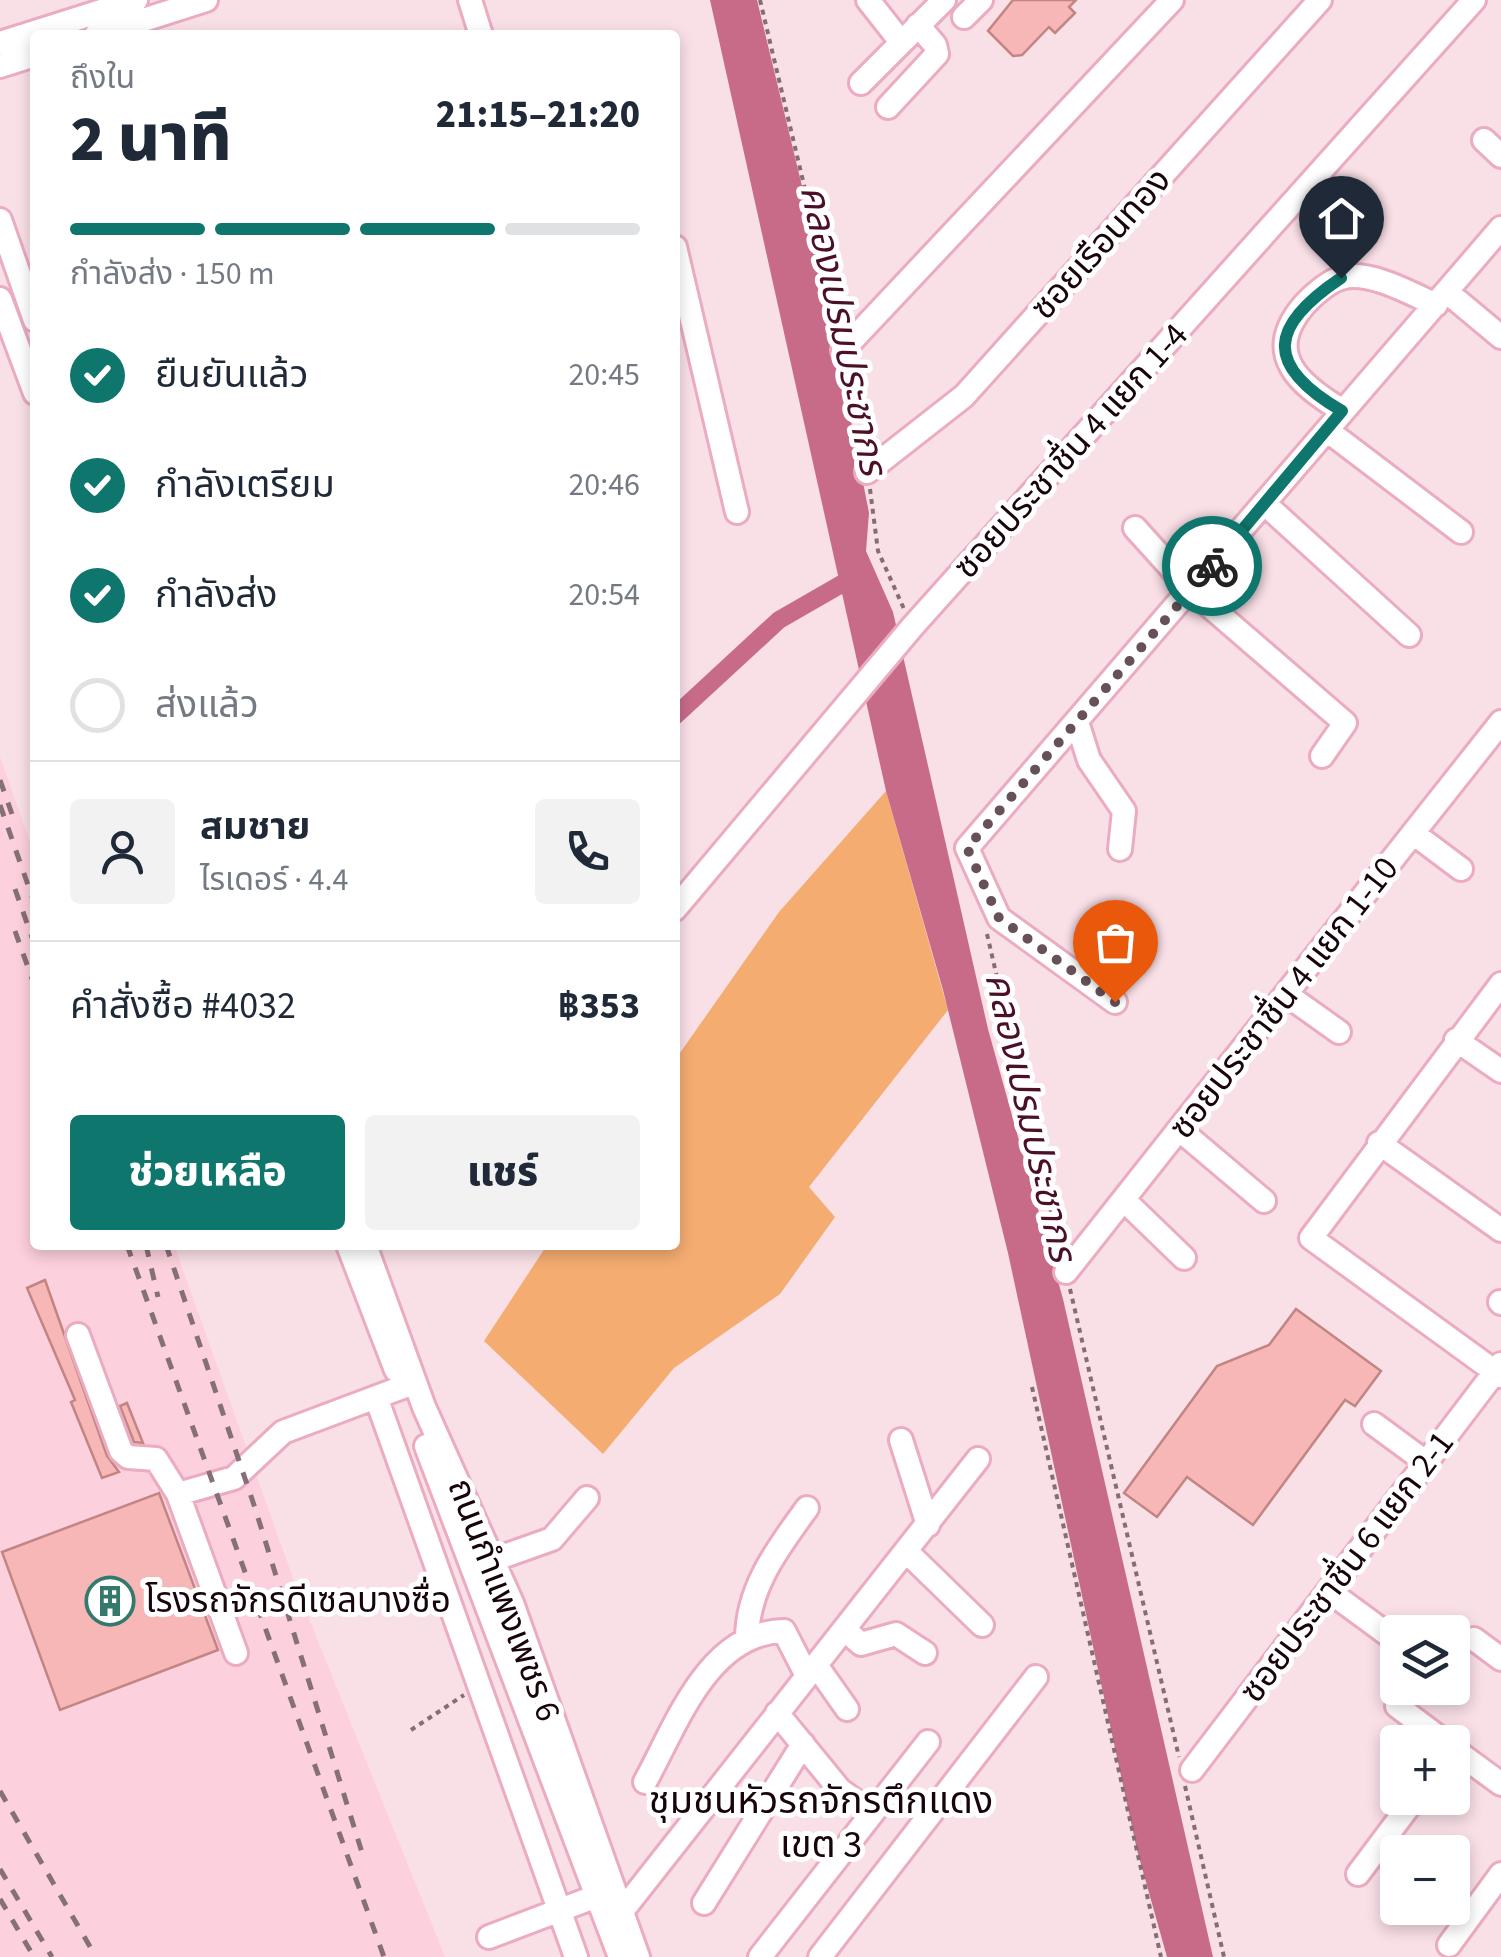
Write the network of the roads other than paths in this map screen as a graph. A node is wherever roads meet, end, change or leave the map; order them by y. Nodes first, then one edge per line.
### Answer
1 (136, 0) edge
2 (206, 0) edge
3 (470, 0) edge
4 (868, 0) edge
5 (944, 0) edge
6 (1172, 0) edge
7 (1320, 0) edge
8 (1474, 0) edge
9 (918, 25) junction
10 (97, 29) edge
11 (480, 30) edge
12 (30, 38) edge
13 (0, 42) edge
14 (901, 42) junction
15 (30, 57) edge
16 (0, 66) edge
17 (861, 83) dead end
18 (888, 107) dead end
19 (0, 220) edge
20 (1501, 228) edge
21 (680, 268) edge
22 (1442, 298) junction
23 (0, 299) edge
24 (30, 306) edge
25 (1501, 336) edge
26 (843, 350) road end
27 (11, 362) edge
28 (30, 387) edge
29 (1342, 411) junction
30 (1328, 432) junction
31 (867, 472) road end
32 (1264, 504) junction
33 (737, 512) dead end
34 (1136, 528) dead end
35 (1461, 532) dead end
36 (1191, 590) junction
37 (1409, 635) dead end
38 (1077, 722) junction
39 (1501, 722) edge
40 (1322, 756) dead end
41 (1414, 833) junction
42 (1120, 849) dead end
43 (1461, 868) dead end
44 (680, 903) edge
45 (1501, 984) edge
46 (1287, 995) junction
47 (1115, 1002) dead end
48 (1339, 1032) dead end
49 (1456, 1040) junction
50 (1501, 1071) edge
51 (1180, 1130) junction
52 (1379, 1143) junction
53 (1124, 1200) junction
54 (1264, 1201) dead end
55 (1501, 1230) edge
56 (363, 1250) edge
57 (363, 1250) edge
58 (1184, 1258) dead end
59 (1066, 1272) road end
60 (78, 1335) dead end
61 (1499, 1371) edge
62 (403, 1387) junction
63 (376, 1397) junction
64 (1374, 1424) dead end
65 (902, 1440) dead end
66 (978, 1459) dead end
67 (1427, 1463) junction
68 (178, 1494) junction
69 (587, 1498) dead end
70 (807, 1508) dead end
71 (928, 1525) junction
72 (908, 1553) junction
73 (484, 1564) junction
74 (443, 1579) junction
75 (1330, 1592) junction
76 (982, 1624) dead end
77 (1380, 1629) edge
78 (845, 1630) junction
79 (747, 1639) junction
80 (1474, 1639) dead end
81 (236, 1653) dead end
82 (925, 1653) dead end
83 (1501, 1660) edge
84 (812, 1671) junction
85 (1036, 1678) dead end
86 (1397, 1706) dead end
87 (847, 1709) dead end
88 (777, 1713) junction
89 (1422, 1725) edge
90 (928, 1742) dead end
91 (802, 1744) junction
92 (1470, 1761) edge
93 (1185, 1771) road end
94 (646, 1782) dead end
95 (1501, 1784) edge
96 (872, 1813) junction
97 (1402, 1815) edge
98 (1358, 1874) dead end
99 (1501, 1874) edge
100 (597, 1896) junction
101 (704, 1903) dead end
102 (623, 1910) junction
103 (561, 1911) junction
104 (488, 1938) dead end
105 (1449, 1945) dead end
106 (576, 1957) edge
107 (620, 1957) edge
108 (638, 1957) edge
109 (760, 1957) edge
110 (820, 1957) edge

1 - 10 street
2 - 10 street
3 - 11 street
4 - 14 street
5 - 9 street
6 - 26 street
7 - 31 street, ซอยเรือนทอง
8 - 44 street, ซอยประชาชื่น 4 แยก 1-4
9 - 14 street
9 - 18 street
12 - 13 street
14 - 17 street
15 - 16 street
19 - 24 street
20 - 22 street
21 - 33 street
22 - 25 street
22 - 29 street
22 - 29 street
23 - 27 street
27 - 28 street
29 - 30 street
30 - 32 street
30 - 35 street
32 - 36 street
32 - 37 street
34 - 36 street
36 - 38 street
36 - 40 street
38 - 42 street
38 - 47 street
39 - 41 street, ซอยประชาชื่น 4 แยก 1-10
41 - 43 street
41 - 46 street, ซอยประชาชื่น 4 แยก 1-10
45 - 49 street
46 - 48 street
46 - 51 street, ซอยประชาชื่น 4 แยก 1-10
49 - 50 street
49 - 52 street
51 - 53 street, ซอยประชาชื่น 4 แยก 1-10
51 - 54 street
52 - 55 street
52 - 61 street
53 - 58 street
53 - 59 street, ซอยประชาชื่น 4 แยก 1-10
56 - 62 street, ถนนกำแพงเพชร 6
57 - 73 street, ถนนกำแพงเพชร 6
60 - 68 street
61 - 67 street, ซอยประชาชื่น 6 แยก 2-1
62 - 63 street
62 - 73 street, ถนนกำแพงเพชร 6
63 - 68 street
63 - 74 street
64 - 67 street
65 - 71 street
66 - 71 street
67 - 75 street, ซอยประชาชื่น 6 แยก 2-1
68 - 81 street
69 - 73 street
70 - 79 street
71 - 72 street
72 - 76 street
72 - 78 street
73 - 74 street
73 - 100 street, ถนนกำแพงเพชร 6
73 - 102 street, ถนนกำแพงเพชร 6
74 - 103 street
75 - 77 street
75 - 93 street, ซอยประชาชื่น 6 แยก 2-1
78 - 82 street
78 - 84 street
79 - 84 street
79 - 94 street
80 - 83 street
84 - 87 street
84 - 88 street
85 - 110 street
86 - 89 street
88 - 91 street
88 - 102 street
90 - 96 street
91 - 96 street
91 - 101 street
92 - 95 street
96 - 109 street
97 - 98 street
99 - 105 street
100 - 103 street
100 - 107 street, ถนนกำแพงเพชร 6
102 - 108 street, ถนนกำแพงเพชร 6
103 - 104 street
103 - 106 street

